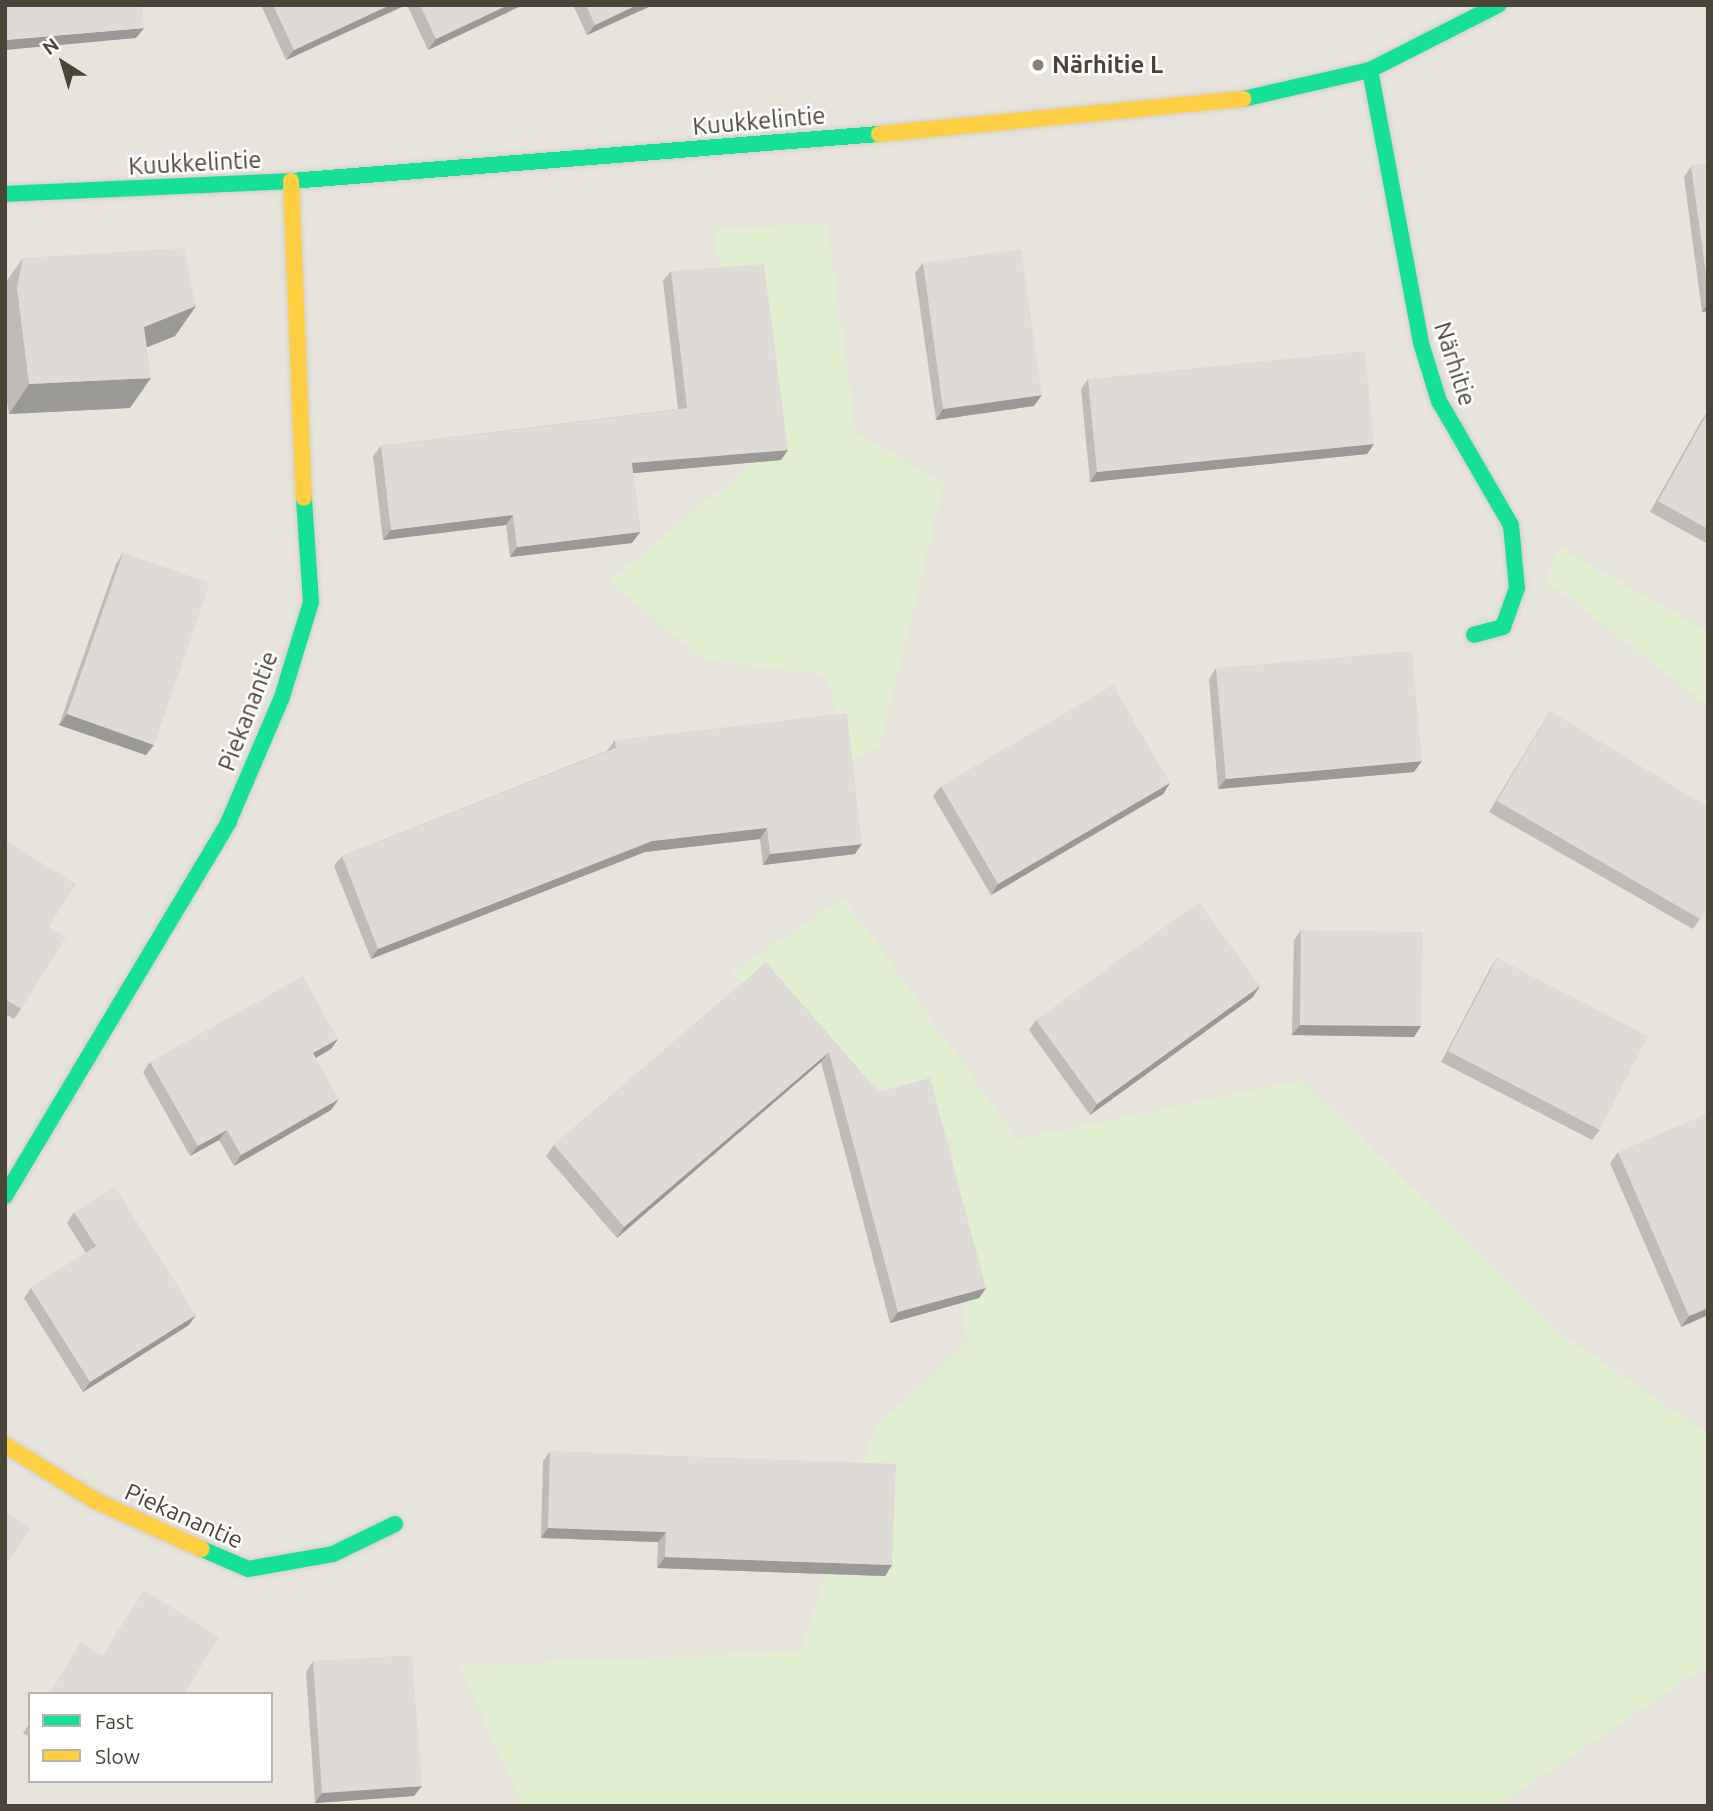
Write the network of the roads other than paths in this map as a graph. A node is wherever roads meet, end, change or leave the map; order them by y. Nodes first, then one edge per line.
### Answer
1 (1498, 5) edge
2 (1370, 70) junction
3 (291, 181) junction
4 (5, 194) edge
5 (1474, 635) dead end
6 (5, 1196) edge
7 (5, 1445) edge
8 (395, 1524) dead end

1 - 2 street, Kuukkelintie
2 - 3 street, Kuukkelintie
2 - 5 street, Närhitie
3 - 4 street, Kuukkelintie
3 - 6 street, Piekanantie
7 - 8 street, Piekanantie

